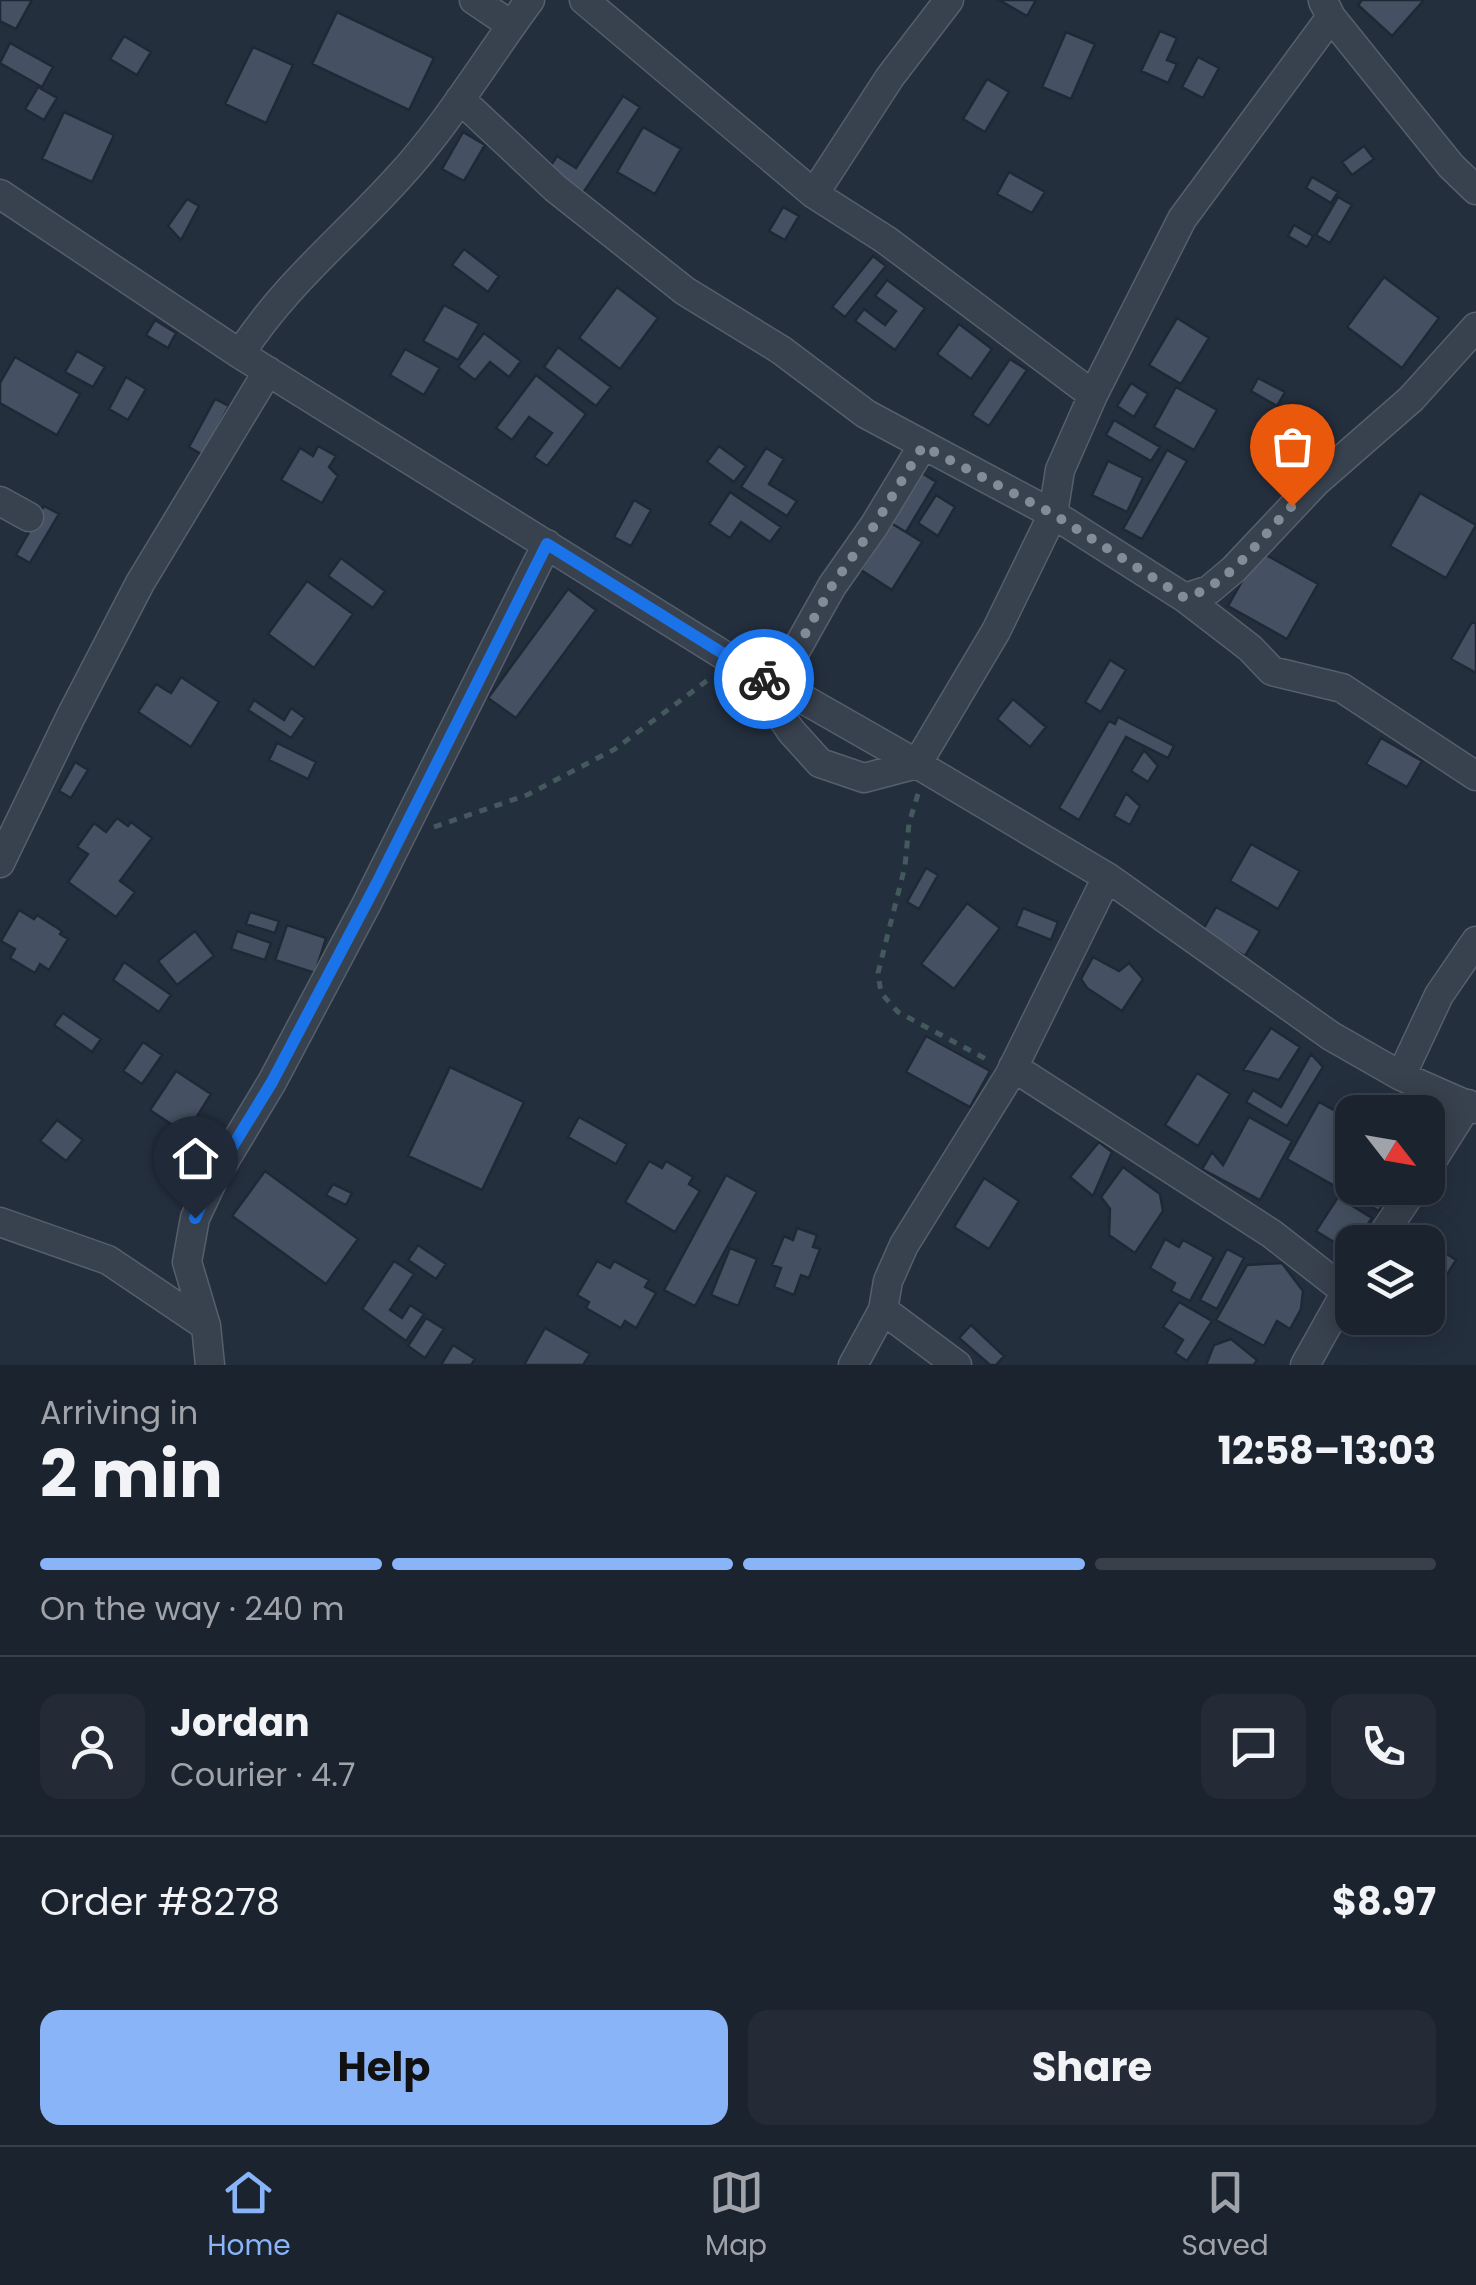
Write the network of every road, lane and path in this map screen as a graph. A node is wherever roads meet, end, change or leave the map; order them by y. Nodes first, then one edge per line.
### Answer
1 (474, 0) edge
2 (530, 0) edge
3 (584, 0) edge
4 (949, 0) edge
5 (1327, 9) edge
6 (512, 25) junction
7 (460, 100) junction
8 (1476, 190) edge
9 (814, 194) junction
10 (4, 200) edge
11 (1476, 328) edge
12 (240, 354) junction
13 (268, 371) junction
14 (1093, 395) junction
15 (923, 446) junction
16 (0, 501) edge
17 (1053, 514) junction
18 (28, 517) dead end
19 (547, 544) junction
20 (1185, 598) junction
21 (735, 661) junction
22 (769, 682) junction
23 (921, 767) junction
24 (1476, 776) edge
25 (403, 833) junction
26 (0, 863) edge
27 (1107, 877) junction
28 (1476, 941) edge
29 (1011, 1071) junction
30 (1401, 1076) junction
31 (1472, 1107) edge
32 (1445, 1144) edge
33 (0, 1222) edge
34 (1335, 1277) edge
35 (883, 1310) junction
36 (1335, 1311) edge
37 (206, 1326) junction
38 (210, 1365) edge
39 (853, 1365) edge
40 (957, 1365) edge
41 (1304, 1365) edge

1 - 6 street
2 - 6 street
3 - 9 street
4 - 9 street
5 - 8 street
5 - 14 street
6 - 7 street
7 - 12 street
7 - 15 street
9 - 14 street
10 - 12 street
11 - 20 street
12 - 13 street
13 - 19 street
13 - 26 street
14 - 17 street
15 - 17 street
15 - 22 street
16 - 18 street
17 - 20 street
17 - 23 street
19 - 21 street
19 - 25 street
20 - 24 street
21 - 22 street
21 - 25 path
22 - 23 street
22 - 23 street
23 - 27 street
23 - 29 path
25 - 37 street
27 - 29 street
27 - 30 street
28 - 30 street
29 - 34 street
29 - 35 street
30 - 31 street
31 - 32 street
33 - 37 street
35 - 39 street
35 - 40 street
36 - 41 street
37 - 38 street

